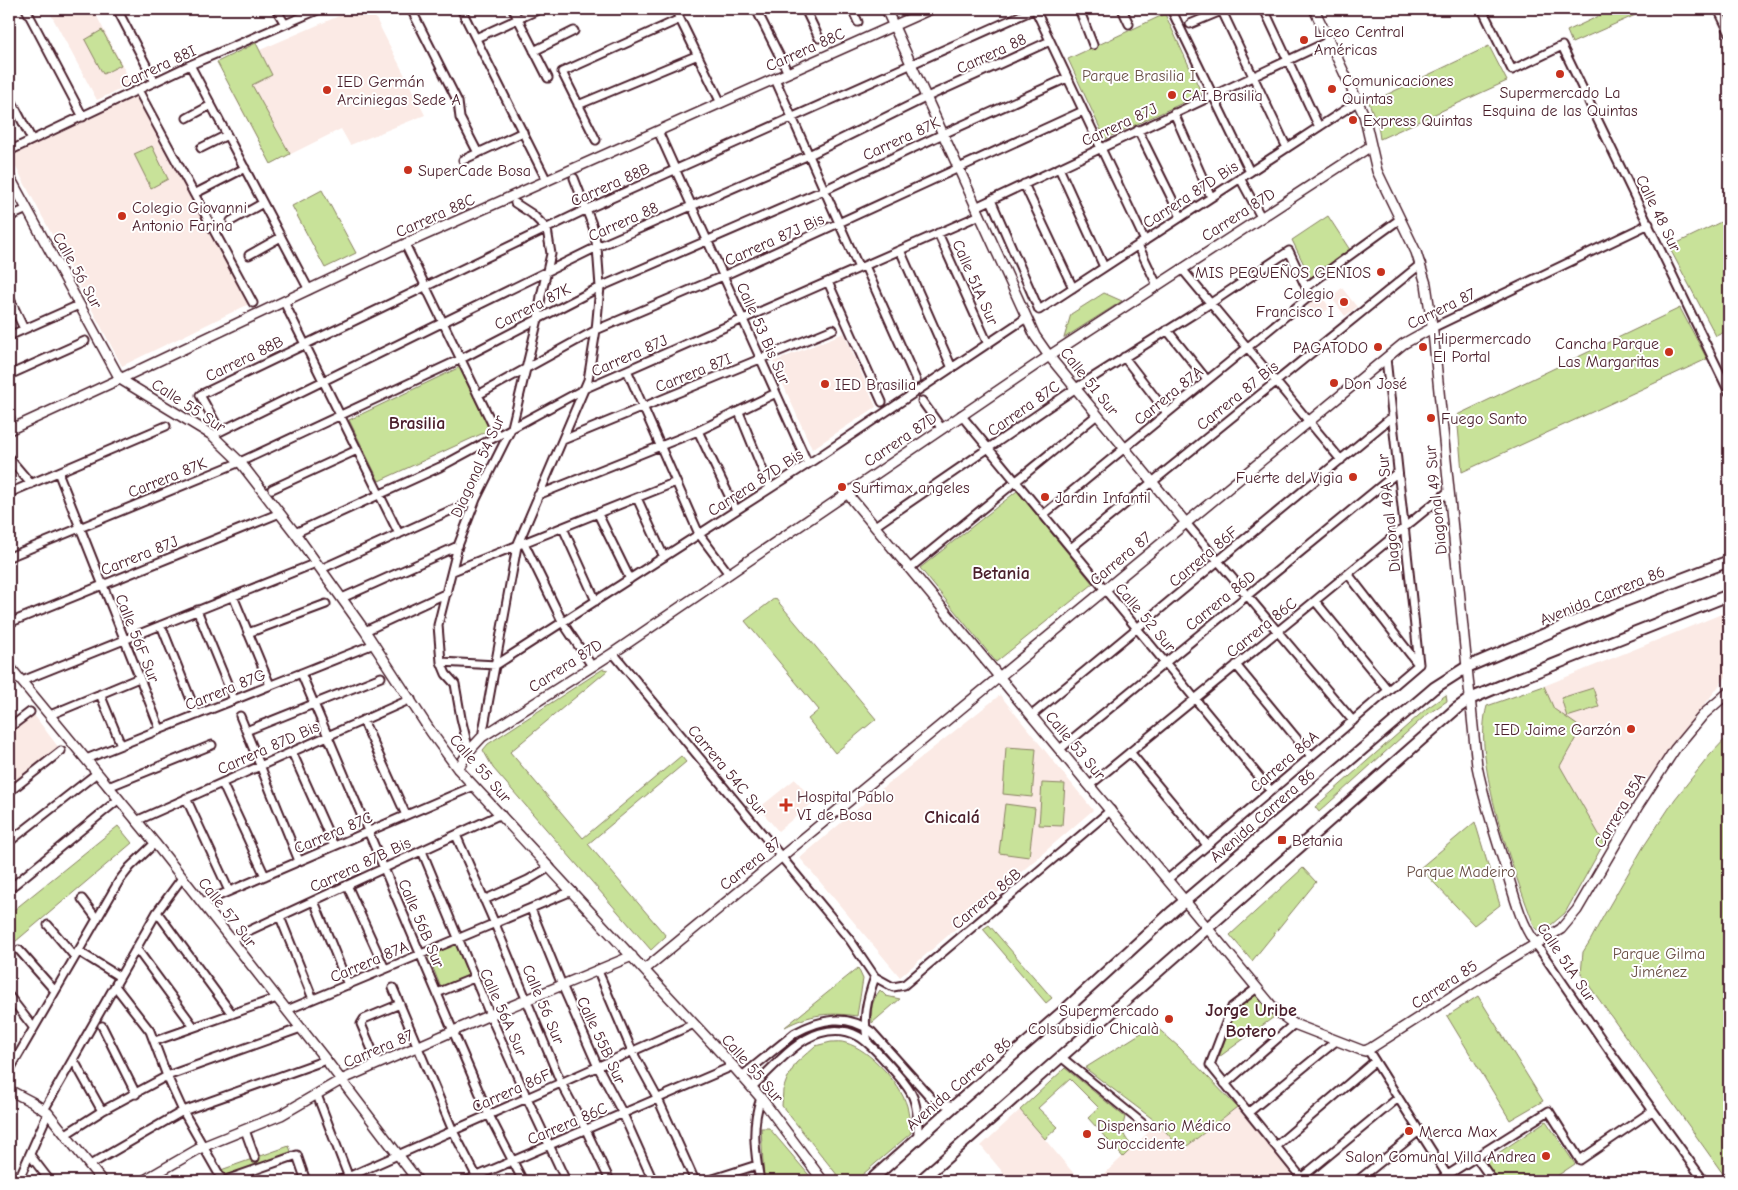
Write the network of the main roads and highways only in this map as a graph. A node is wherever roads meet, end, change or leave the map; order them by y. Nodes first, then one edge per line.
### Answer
1 (1729, 561) edge
2 (1729, 595) edge
3 (870, 1181) edge
4 (920, 1181) edge

1 - 3 main road, Avenida Carrera 86
2 - 4 main road

